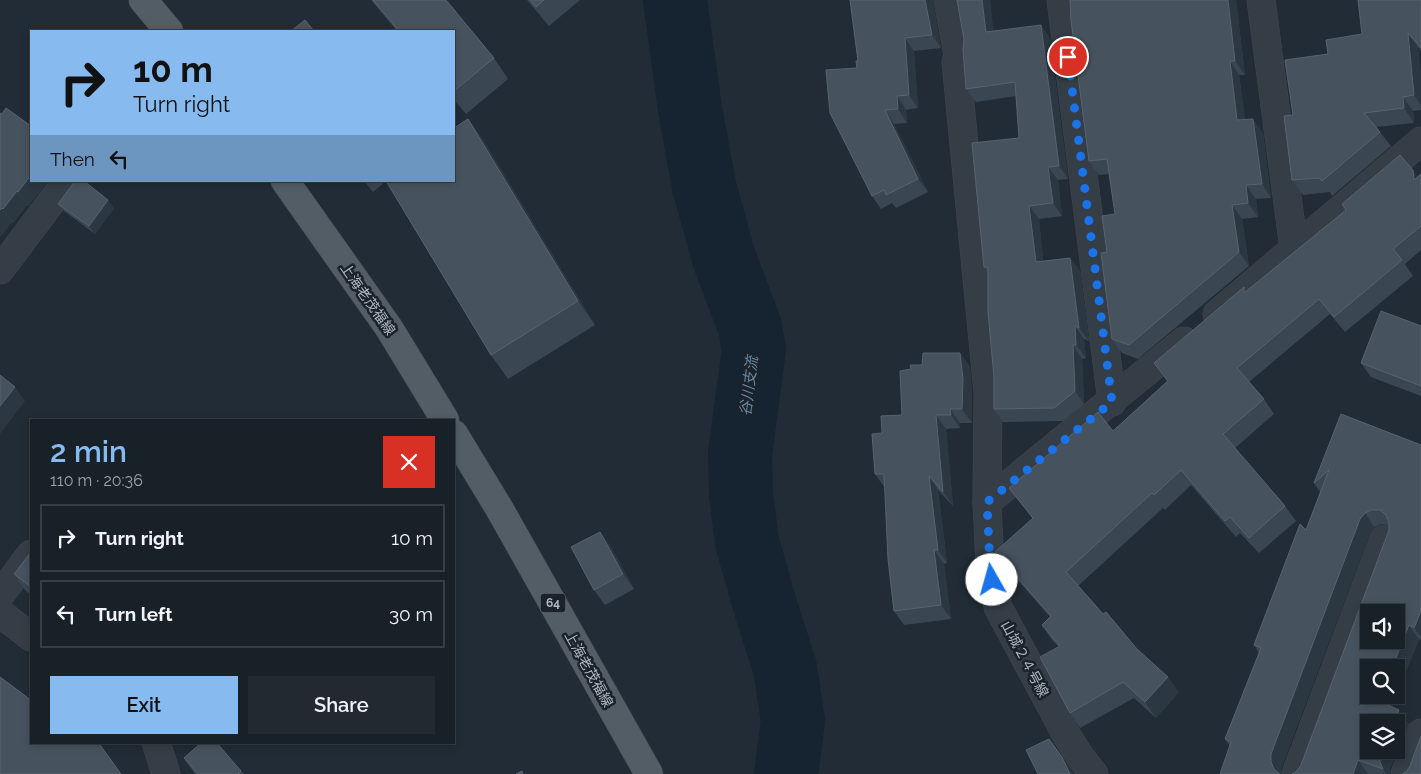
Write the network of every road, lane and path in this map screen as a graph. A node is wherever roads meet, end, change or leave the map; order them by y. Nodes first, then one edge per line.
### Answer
1 (143, 0) edge
2 (948, 0) edge
3 (1061, 0) edge
4 (1261, 0) edge
5 (168, 30) edge
6 (1421, 141) edge
7 (66, 182) edge
8 (286, 182) edge
9 (1294, 249) junction
10 (0, 270) edge
11 (1112, 402) junction
12 (444, 419) edge
13 (455, 436) edge
14 (987, 502) junction
15 (1384, 539) edge
16 (30, 555) edge
17 (0, 595) edge
18 (0, 613) edge
19 (30, 636) edge
20 (1421, 733) edge
21 (157, 744) edge
22 (166, 774) edge
23 (649, 774) edge
24 (1094, 774) edge
25 (1296, 774) edge
26 (1405, 774) edge

1 - 5 main road
2 - 14 street, 山城２４号線
3 - 11 street
4 - 9 street
6 - 9 street
7 - 10 street
8 - 12 main road, 上海老茂福線
9 - 11 street
11 - 14 street
13 - 23 main road, 上海老茂福線 / 64
14 - 24 street, 山城２４号線
15 - 25 street
16 - 17 street
18 - 19 street
20 - 26 street
21 - 22 street

